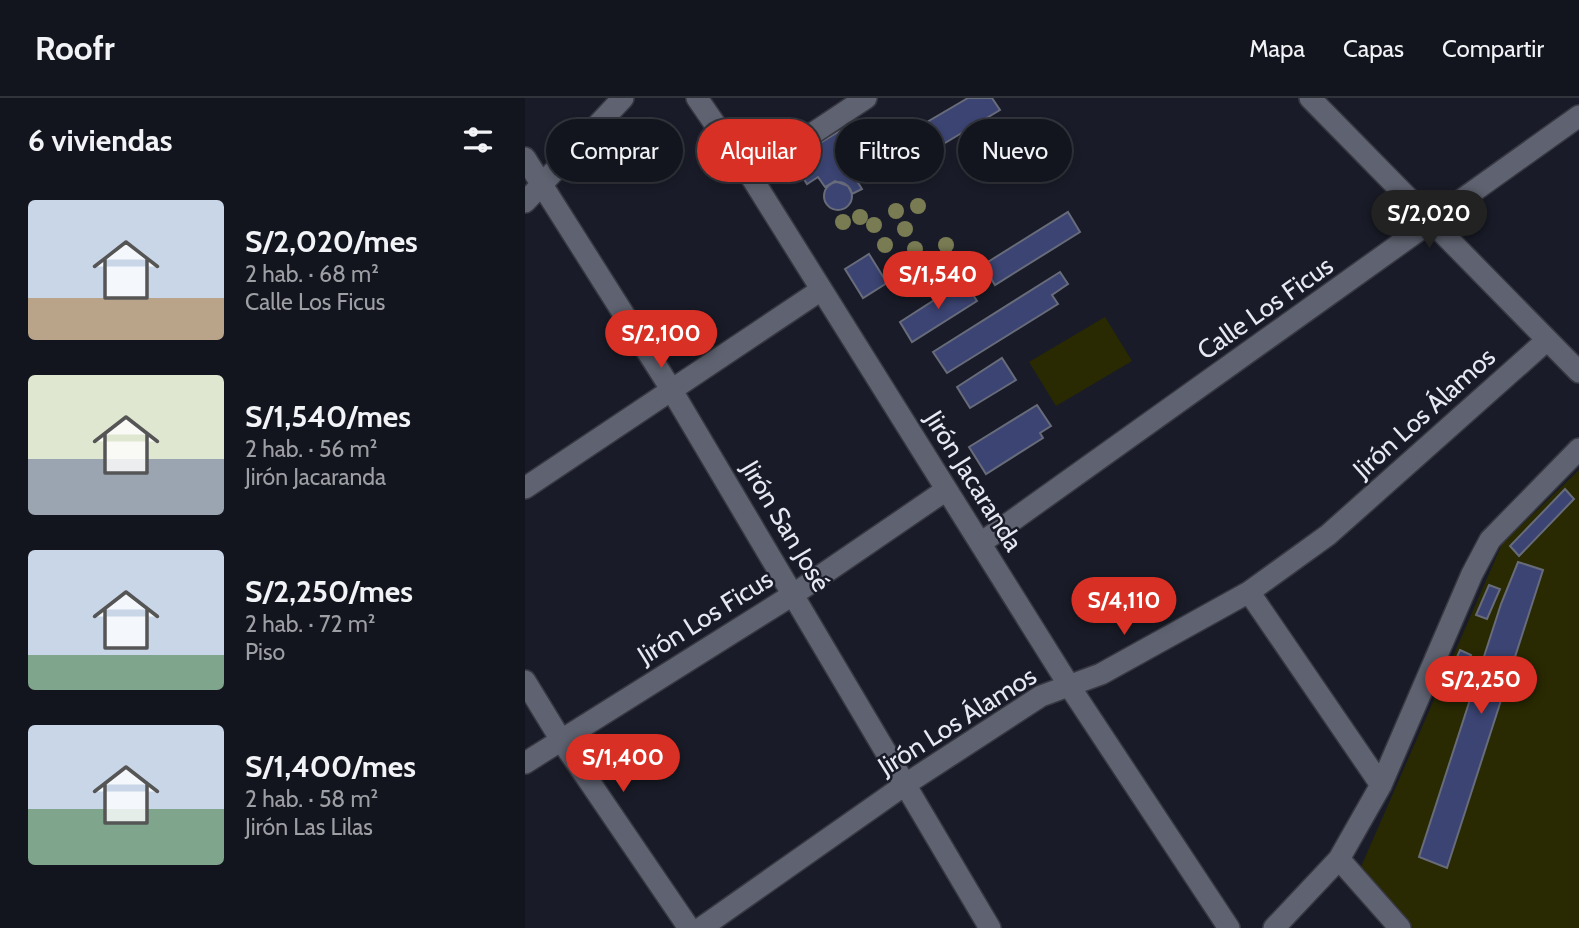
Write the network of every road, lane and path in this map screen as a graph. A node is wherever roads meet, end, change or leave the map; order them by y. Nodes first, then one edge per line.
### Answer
1 (623, 98) edge
2 (698, 98) edge
3 (866, 98) edge
4 (1310, 98) edge
5 (1579, 116) edge
6 (712, 119) edge
7 (821, 127) edge
8 (525, 158) edge
9 (755, 182) edge
10 (543, 184) junction
11 (525, 202) edge
12 (1432, 223) junction
13 (821, 290) junction
14 (1546, 341) junction
15 (1577, 366) edge
16 (671, 389) junction
17 (1579, 449) edge
18 (525, 488) edge
19 (946, 489) junction
20 (981, 543) junction
21 (1249, 592) junction
22 (794, 594) junction
23 (525, 681) edge
24 (1070, 687) junction
25 (561, 740) junction
26 (525, 763) edge
27 (906, 784) junction
28 (1381, 785) junction
29 (1339, 859) junction
30 (689, 928) edge
31 (701, 928) edge
32 (990, 928) edge
33 (1229, 928) edge
34 (1274, 928) edge
35 (1400, 928) edge

1 - 10 street
2 - 6 street, Jirón Jacaranda
3 - 7 street
4 - 12 street
5 - 12 street, Calle Los Ficus
8 - 10 street, Jirón San José
9 - 13 street, Jirón Jacaranda
10 - 11 street
10 - 16 street, Jirón San José
12 - 14 street
12 - 20 street, Calle Los Ficus
13 - 16 street
13 - 19 street, Jirón Jacaranda
14 - 15 street
14 - 21 street, Jirón Los Álamos
16 - 18 street
16 - 22 street, Jirón San José
17 - 28 street
19 - 20 street, Jirón Jacaranda
19 - 22 street, Jirón Los Ficus
20 - 24 street, Jirón Jacaranda
21 - 24 street, Jirón Los Álamos
21 - 28 street
22 - 25 street, Jirón Los Ficus
22 - 27 street, Jirón San José
23 - 25 street
24 - 27 street, Jirón Los Álamos
24 - 33 street, Jirón Jacaranda
25 - 26 street, Jirón Los Ficus
25 - 30 street
27 - 31 street, Jirón Los Álamos
27 - 32 street, Jirón San José
28 - 29 street
29 - 34 street
29 - 35 street

